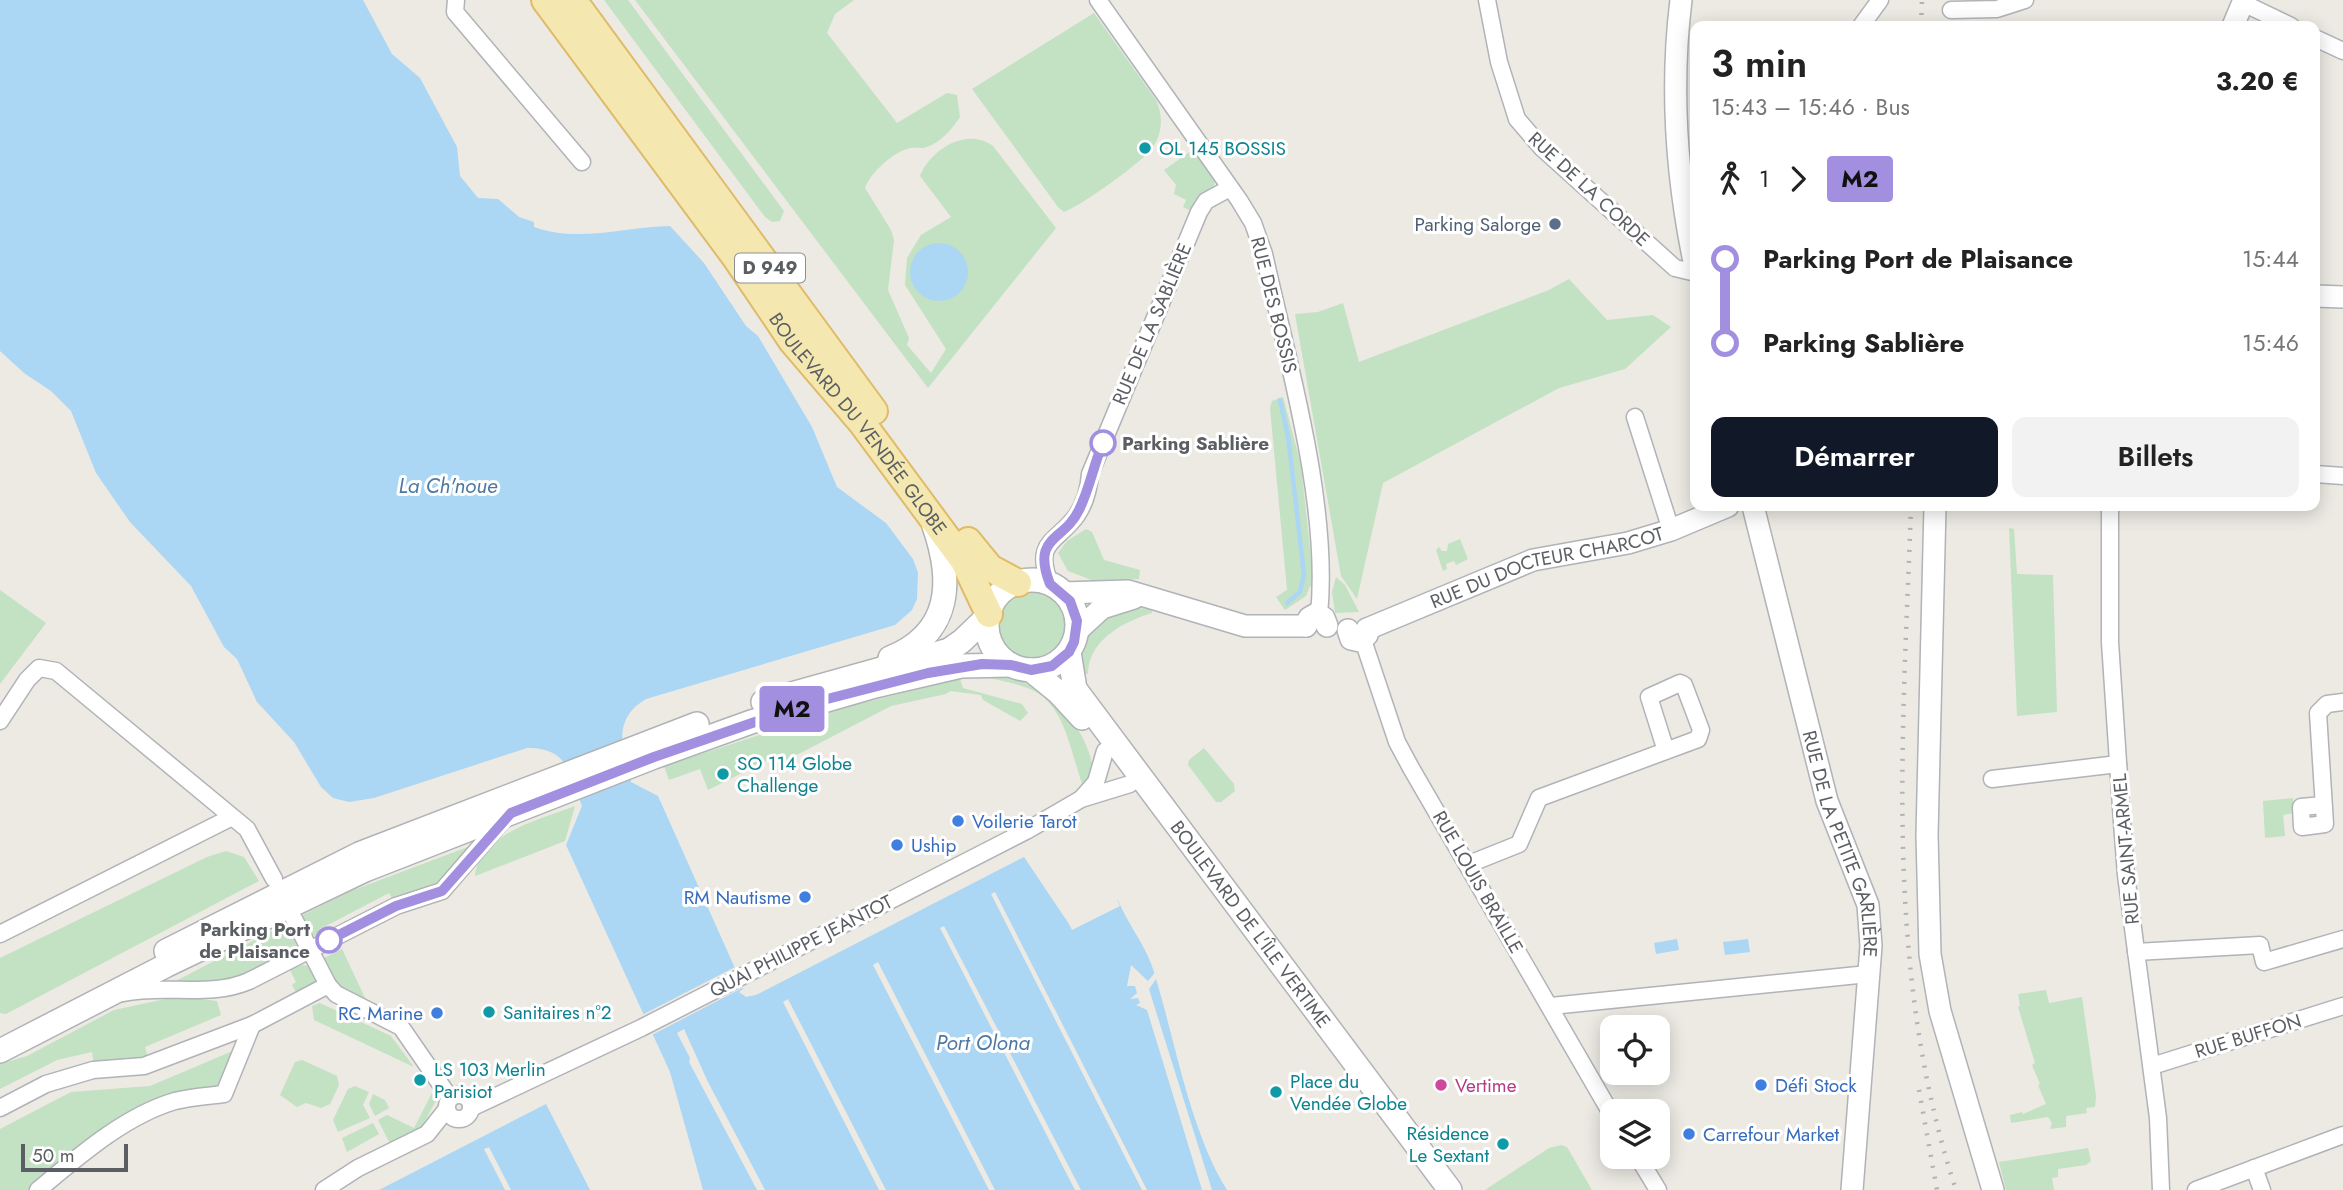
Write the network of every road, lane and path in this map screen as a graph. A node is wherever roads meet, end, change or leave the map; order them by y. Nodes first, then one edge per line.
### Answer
1 (456, 0) edge
2 (1098, 0) edge
3 (1487, 0) edge
4 (1681, 0) edge
5 (1880, 0) edge
6 (2025, 0) edge
7 (2243, 2) edge
8 (551, 3) edge
9 (1950, 12) edge
10 (1865, 21) edge
11 (2235, 21) edge
12 (2281, 21) edge
13 (2320, 40) edge
14 (2343, 51) edge
15 (582, 162) dead end
16 (1230, 188) junction
17 (1690, 235) edge
18 (1690, 271) edge
19 (2320, 296) edge
20 (2343, 297) edge
21 (1635, 417) dead end
22 (2320, 474) edge
23 (2343, 476) edge
24 (1716, 511) edge
25 (1754, 511) edge
26 (1935, 511) edge
27 (2110, 511) edge
28 (932, 518) junction
29 (1671, 530) junction
30 (1018, 583) junction
31 (1057, 589) junction
32 (1147, 596) junction
33 (989, 615) junction
34 (1317, 622) junction
35 (1359, 633) junction
36 (1073, 642) junction
37 (1021, 667) junction
38 (853, 675) junction
39 (2343, 702) edge
40 (0, 721) edge
41 (651, 749) junction
42 (1105, 751) junction
43 (1666, 751) dead end
44 (2118, 764) junction
45 (1992, 779) dead end
46 (1130, 784) junction
47 (552, 788) junction
48 (1082, 799) junction
49 (2323, 805) dead end
50 (511, 813) junction
51 (232, 817) junction
52 (1469, 864) junction
53 (274, 879) dead end
54 (294, 919) dead end
55 (0, 934) edge
56 (2343, 939) edge
57 (311, 950) junction
58 (2136, 952) junction
59 (1868, 974) junction
60 (328, 985) junction
61 (104, 998) junction
62 (1551, 1006) junction
63 (2343, 1006) edge
64 (252, 1025) junction
65 (0, 1036) edge
66 (0, 1051) edge
67 (2152, 1066) junction
68 (1603, 1099) edge
69 (448, 1104) junction
70 (0, 1108) edge
71 (2343, 1135) edge
72 (2254, 1168) junction
73 (1645, 1169) edge
74 (38, 1190) edge
75 (324, 1190) edge
76 (1435, 1190) edge
77 (1450, 1190) edge
78 (1658, 1190) edge
79 (1852, 1190) edge
80 (1993, 1190) edge
81 (2161, 1190) edge
82 (2196, 1190) edge
83 (2262, 1190) edge

1 - 15 street
2 - 16 street, RUE DES BOSSIS
3 - 18 street, RUE DE LA CORDE
4 - 17 street
5 - 10 street
6 - 9 street
7 - 11 street
7 - 12 street
8 - 28 main road, BOULEVARD DU VENDÉE GLOBE / D 949
8 - 30 main road, BOULEVARD DU VENDÉE GLOBE / D 949
13 - 14 street
16 - 31 street, RUE DE LA SABLIÈRE
16 - 34 street, RUE DES BOSSIS
19 - 20 street
21 - 29 street
22 - 23 street
24 - 29 street, RUE DU DOCTEUR CHARCOT
25 - 59 street, RUE DE LA PETITE GARLIÈRE
26 - 80 street
27 - 44 street, RUE SAINT-ARMEL
28 - 33 main road, BOULEVARD DU VENDÉE GLOBE / D 949
28 - 38 main road
29 - 35 street, RUE DU DOCTEUR CHARCOT
30 - 31 main road
30 - 33 main road
31 - 32 street
31 - 36 main road
32 - 34 street
32 - 36 street
33 - 37 main road
33 - 38 main road
34 - 35 street
35 - 52 street, RUE LOUIS BRAILLE
36 - 37 main road
36 - 77 main road, BOULEVARD DE L'ÎLE VERTIME
37 - 41 main road
37 - 42 main road, BOULEVARD DE L'ÎLE VERTIME
38 - 41 main road
39 - 49 street
40 - 51 street
41 - 47 main road
42 - 46 main road, BOULEVARD DE L'ÎLE VERTIME
42 - 48 street
43 - 52 street
44 - 45 street
44 - 58 street, RUE SAINT-ARMEL
46 - 48 street, QUAI PHILIPPE JEANTOT
46 - 76 main road, BOULEVARD DE L'ÎLE VERTIME
47 - 50 main road
47 - 65 main road
48 - 69 street, QUAI PHILIPPE JEANTOT
50 - 57 street
50 - 61 main road
51 - 53 street
51 - 55 street
52 - 62 street, RUE LOUIS BRAILLE
54 - 57 street
56 - 58 street
57 - 60 street
57 - 61 street
58 - 67 street, RUE SAINT-ARMEL
59 - 62 street
59 - 79 street, RUE DE LA PETITE GARLIÈRE
60 - 64 street
60 - 69 street
61 - 66 main road
62 - 68 street, RUE LOUIS BRAILLE
63 - 67 street, RUE BUFFON
64 - 70 street
64 - 74 street
67 - 81 street, RUE SAINT-ARMEL
69 - 75 street
71 - 72 street
72 - 82 street
72 - 83 street
73 - 78 street

